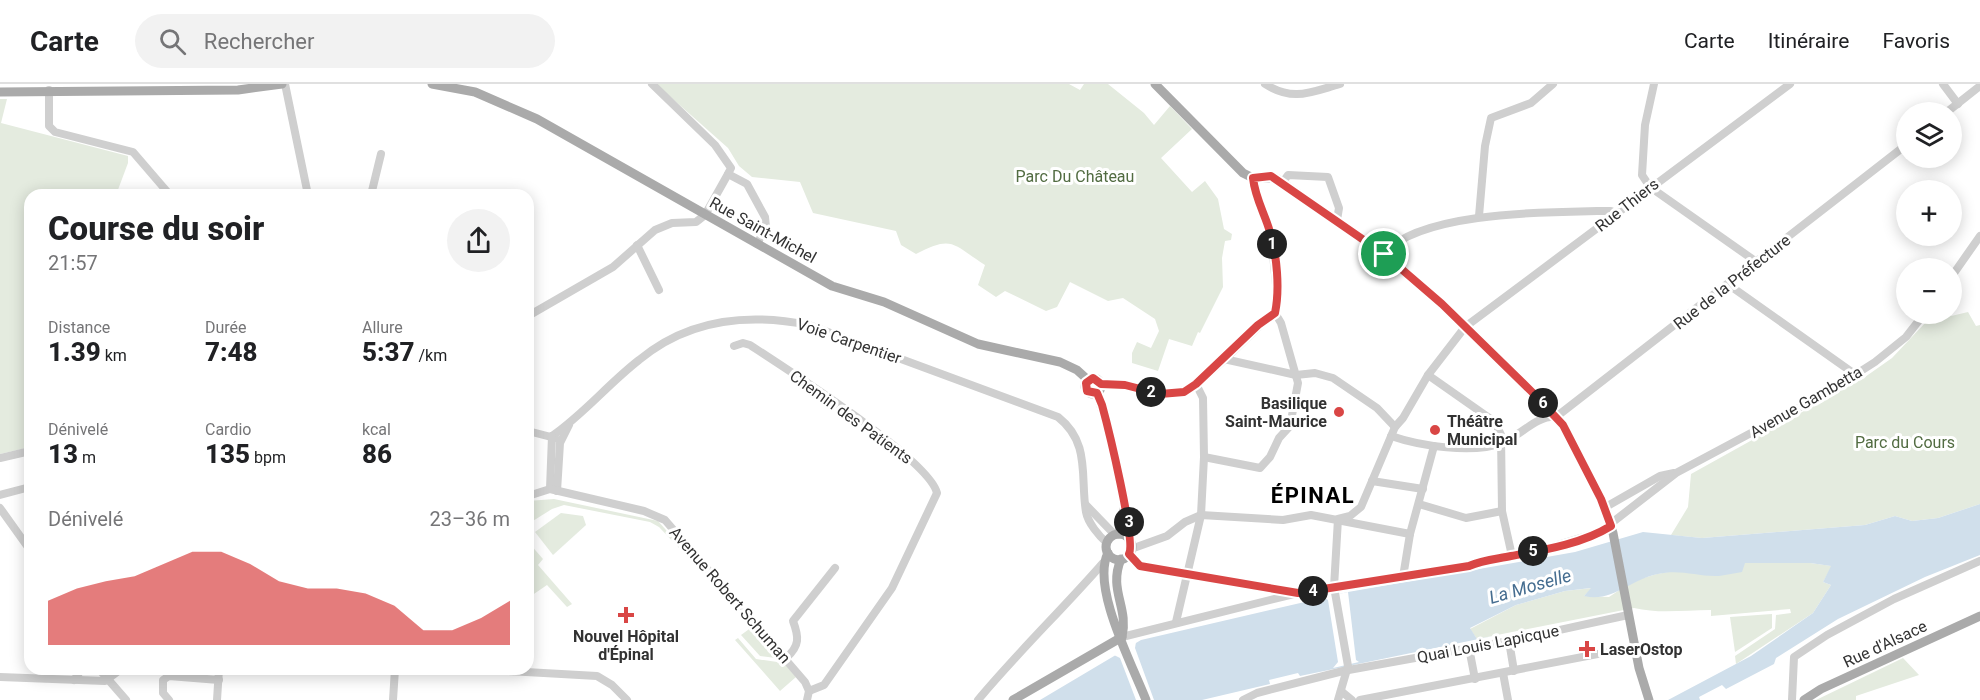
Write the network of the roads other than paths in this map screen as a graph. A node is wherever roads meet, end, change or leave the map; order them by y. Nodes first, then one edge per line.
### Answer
1 (283, 84) edge
2 (432, 84) edge
3 (652, 84) edge
4 (1155, 84) edge
5 (1265, 84) edge
6 (1340, 84) edge
7 (1553, 84) edge
8 (1654, 84) edge
9 (1790, 84) edge
10 (1943, 84) edge
11 (1980, 86) edge
12 (49, 90) junction
13 (0, 92) edge
14 (1956, 102) edge
15 (1960, 102) edge
16 (1896, 153) edge
17 (381, 154) dead end
18 (728, 174) junction
19 (1253, 178) junction
20 (1283, 182) junction
21 (1650, 187) junction
22 (165, 189) edge
23 (307, 189) edge
24 (372, 189) edge
25 (1616, 214) junction
26 (705, 215) junction
27 (1479, 216) junction
28 (1336, 220) junction
29 (1980, 236) edge
30 (757, 244) junction
31 (638, 245) junction
32 (1384, 254) junction
33 (1758, 262) junction
34 (1962, 262) edge
35 (1729, 285) junction
36 (659, 290) dead end
37 (534, 313) edge
38 (1275, 313) junction
39 (1915, 324) edge
40 (1465, 327) junction
41 (734, 346) dead end
42 (1224, 359) junction
43 (1296, 375) junction
44 (1428, 375) junction
45 (1856, 375) junction
46 (1196, 384) junction
47 (1099, 389) junction
48 (1556, 417) junction
49 (570, 424) junction
50 (1395, 427) junction
51 (534, 432) edge
52 (552, 436) junction
53 (1391, 436) junction
54 (1505, 441) junction
55 (560, 443) junction
56 (1434, 446) junction
57 (24, 452) edge
58 (1204, 457) junction
59 (0, 458) edge
60 (1676, 473) junction
61 (1372, 481) junction
62 (24, 489) edge
63 (1423, 489) junction
64 (553, 490) junction
65 (0, 495) edge
66 (534, 495) edge
67 (1603, 503) junction
68 (1419, 504) junction
69 (1086, 505) junction
70 (0, 508) edge
71 (1124, 508) junction
72 (1502, 511) junction
73 (1201, 515) junction
74 (1338, 519) junction
75 (1611, 526) junction
76 (1410, 534) junction
77 (1117, 535) junction
78 (24, 541) edge
79 (1108, 548) junction
80 (1130, 550) junction
81 (1512, 556) junction
82 (1980, 561) edge
83 (1103, 563) junction
84 (835, 568) dead end
85 (1187, 575) junction
86 (1403, 577) junction
87 (1334, 587) junction
88 (1298, 593) junction
89 (1628, 615) junction
90 (1980, 616) edge
91 (1176, 622) junction
92 (1122, 638) junction
93 (1509, 641) junction
94 (1634, 647) junction
95 (1469, 648) junction
96 (786, 658) junction
97 (1347, 668) junction
98 (1514, 671) junction
99 (534, 673) edge
100 (24, 674) edge
101 (1501, 674) junction
102 (43, 675) edge
103 (78, 675) edge
104 (104, 675) edge
105 (114, 675) edge
106 (219, 675) edge
107 (395, 675) edge
108 (0, 677) edge
109 (1475, 679) junction
110 (74, 680) junction
111 (109, 680) junction
112 (219, 680) junction
113 (809, 691) junction
114 (1341, 691) junction
115 (126, 700) edge
116 (169, 700) edge
117 (217, 700) edge
118 (393, 700) edge
119 (627, 700) edge
120 (807, 700) edge
121 (978, 700) edge
122 (1013, 700) edge
123 (1146, 700) edge
124 (1243, 700) edge
125 (1338, 700) edge
126 (1352, 700) edge
127 (1360, 700) edge
128 (1508, 700) edge
129 (1648, 700) edge
130 (1792, 700) edge
131 (1804, 700) edge

1 - 12 main road
1 - 23 street
2 - 26 main road, Rue Saint-Michel
3 - 18 street
4 - 19 main road
5 - 6 street
7 - 27 street
8 - 21 street
9 - 21 street, Rue Thiers
10 - 14 street
11 - 15 street
12 - 13 main road
12 - 22 street
16 - 33 street, Rue de la Préfecture
17 - 24 street
18 - 26 street
18 - 30 street
19 - 20 main road
19 - 38 street
20 - 28 main road
20 - 28 street
21 - 25 street, Rue Thiers
21 - 33 street
25 - 27 street
25 - 40 street, Rue Thiers
26 - 30 main road, Rue Saint-Michel
26 - 31 street
27 - 32 street
28 - 32 main road
29 - 34 street
30 - 47 main road, Rue Saint-Michel
31 - 36 street
31 - 37 street
32 - 40 main road
33 - 35 street, Rue de la Préfecture
35 - 45 street
35 - 48 street, Rue de la Préfecture
38 - 42 street
38 - 43 street
39 - 45 street, Avenue Gambetta
40 - 44 street, Rue Thiers
40 - 48 main road
41 - 113 street, Chemin des Patients
42 - 43 street
42 - 46 street
43 - 50 street
43 - 58 street
44 - 50 street, Rue Thiers
44 - 54 street
45 - 60 street, Avenue Gambetta
46 - 47 street
46 - 58 street
47 - 71 main road
48 - 54 street, Rue de la Préfecture
48 - 67 main road
49 - 52 street, Voie Carpentier
49 - 55 street, Voie Carpentier
49 - 69 street, Voie Carpentier
50 - 53 street, Rue Thiers
51 - 52 street
52 - 55 street
52 - 64 street
53 - 56 street
53 - 61 street, Rue Thiers
54 - 56 street
54 - 72 street
55 - 64 street, Voie Carpentier
56 - 63 street
57 - 59 street
58 - 73 street
60 - 67 street, Avenue Gambetta
60 - 75 street, Avenue Gambetta
61 - 63 street
61 - 74 street, Rue Thiers
62 - 65 street
63 - 68 street
64 - 66 street
64 - 96 street, Avenue Robert Schuman
67 - 75 main road
68 - 72 street
68 - 76 street
69 - 77 street
69 - 79 street, Voie Carpentier
70 - 78 street
71 - 77 main road
71 - 80 main road
72 - 81 street
73 - 74 street
73 - 80 street
73 - 85 street
74 - 76 street
74 - 87 street
75 - 81 street, Avenue Gambetta
75 - 89 main road
76 - 86 street
77 - 79 main road
77 - 80 main road
79 - 80 main road
79 - 83 main road
80 - 85 street
80 - 92 main road
81 - 86 street, Avenue Gambetta
82 - 130 street
83 - 92 main road
83 - 121 street
84 - 96 street
85 - 88 street
85 - 91 street
86 - 87 street, Avenue Gambetta
87 - 88 street, Avenue Gambetta
87 - 97 street
88 - 91 street
89 - 93 street, Quai Louis Lapicque
89 - 94 main road
90 - 131 main road, Rue d'Alsace
91 - 92 street
92 - 122 main road
92 - 123 main road
93 - 95 street, Quai Louis Lapicque
93 - 98 street
94 - 98 street
94 - 129 main road
95 - 97 street, Quai Louis Lapicque
95 - 109 street
96 - 113 street, Avenue Robert Schuman
97 - 114 street
97 - 124 street, Quai Louis Lapicque
98 - 101 street
99 - 119 street
100 - 108 street
101 - 109 street
101 - 128 street
102 - 110 street
103 - 110 street
104 - 111 street
105 - 111 street
106 - 112 street
107 - 118 street
109 - 127 street
110 - 111 street
111 - 115 street
112 - 116 street
112 - 117 street
113 - 120 street
114 - 125 street
114 - 126 street

